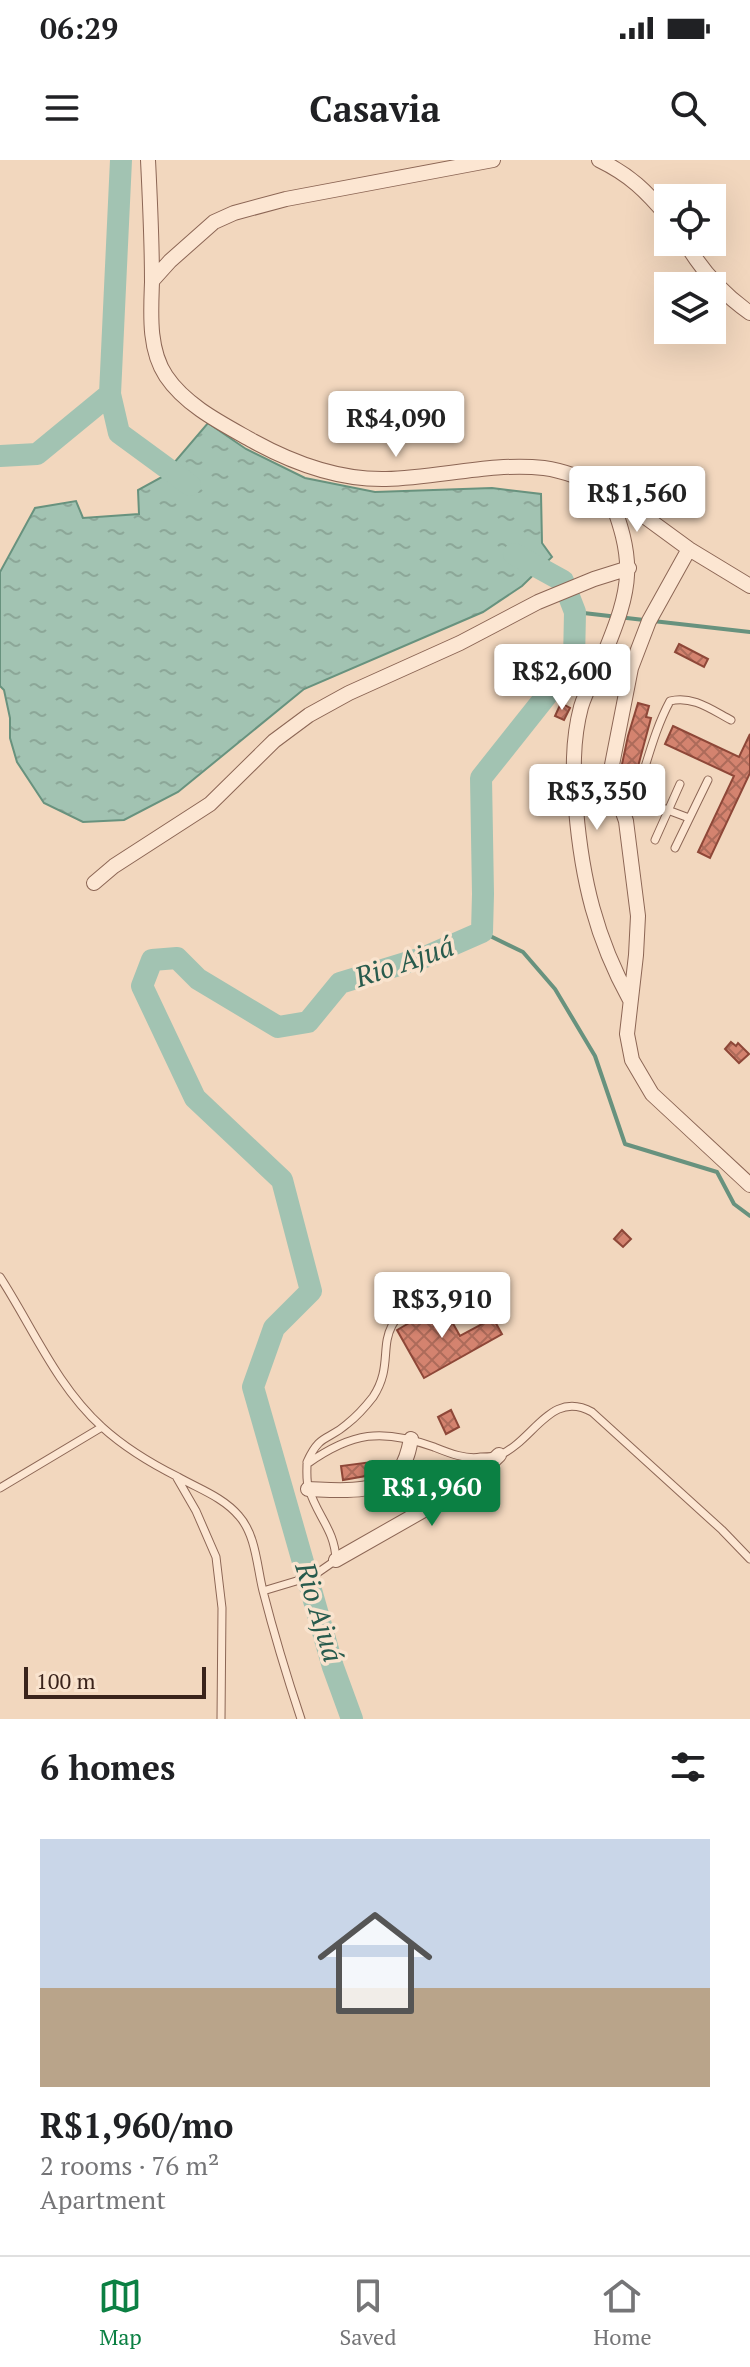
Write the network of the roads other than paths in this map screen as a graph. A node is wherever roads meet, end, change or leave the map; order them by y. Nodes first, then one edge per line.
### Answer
1 (148, 160) edge
2 (493, 160) edge
3 (599, 160) edge
4 (654, 201) edge
5 (694, 256) edge
6 (152, 281) junction
7 (750, 313) edge
8 (607, 489) junction
9 (689, 549) junction
10 (629, 568) junction
11 (750, 586) edge
12 (731, 720) dead end
13 (708, 780) dead end
14 (680, 784) dead end
15 (615, 790) junction
16 (636, 798) junction
17 (669, 810) junction
18 (689, 818) junction
19 (626, 821) junction
20 (655, 840) dead end
21 (675, 848) dead end
22 (94, 883) dead end
23 (630, 1000) junction
24 (750, 1185) edge
25 (0, 1277) edge
26 (472, 1312) dead end
27 (102, 1427) junction
28 (411, 1439) junction
29 (499, 1455) junction
30 (307, 1464) junction
31 (176, 1477) junction
32 (0, 1488) edge
33 (308, 1489) junction
34 (750, 1559) edge
35 (336, 1560) junction
36 (263, 1591) junction
37 (221, 1719) edge
38 (301, 1719) edge

1 - 6 street
2 - 6 street
3 - 4 street
5 - 7 street
6 - 8 street
8 - 9 street
8 - 10 street
9 - 11 street
9 - 15 street
10 - 22 street
10 - 23 street
12 - 16 lane
13 - 18 lane
14 - 17 lane
15 - 16 lane
15 - 19 street
16 - 17 lane
16 - 19 lane
17 - 18 lane
17 - 20 lane
18 - 21 lane
19 - 23 street
23 - 24 street
25 - 27 lane
26 - 30 lane
27 - 31 lane
27 - 32 lane
28 - 29 lane
28 - 30 lane
28 - 33 street
29 - 34 lane
29 - 35 street
30 - 33 lane
31 - 36 lane
31 - 37 lane
33 - 35 lane
35 - 36 lane
36 - 38 lane

